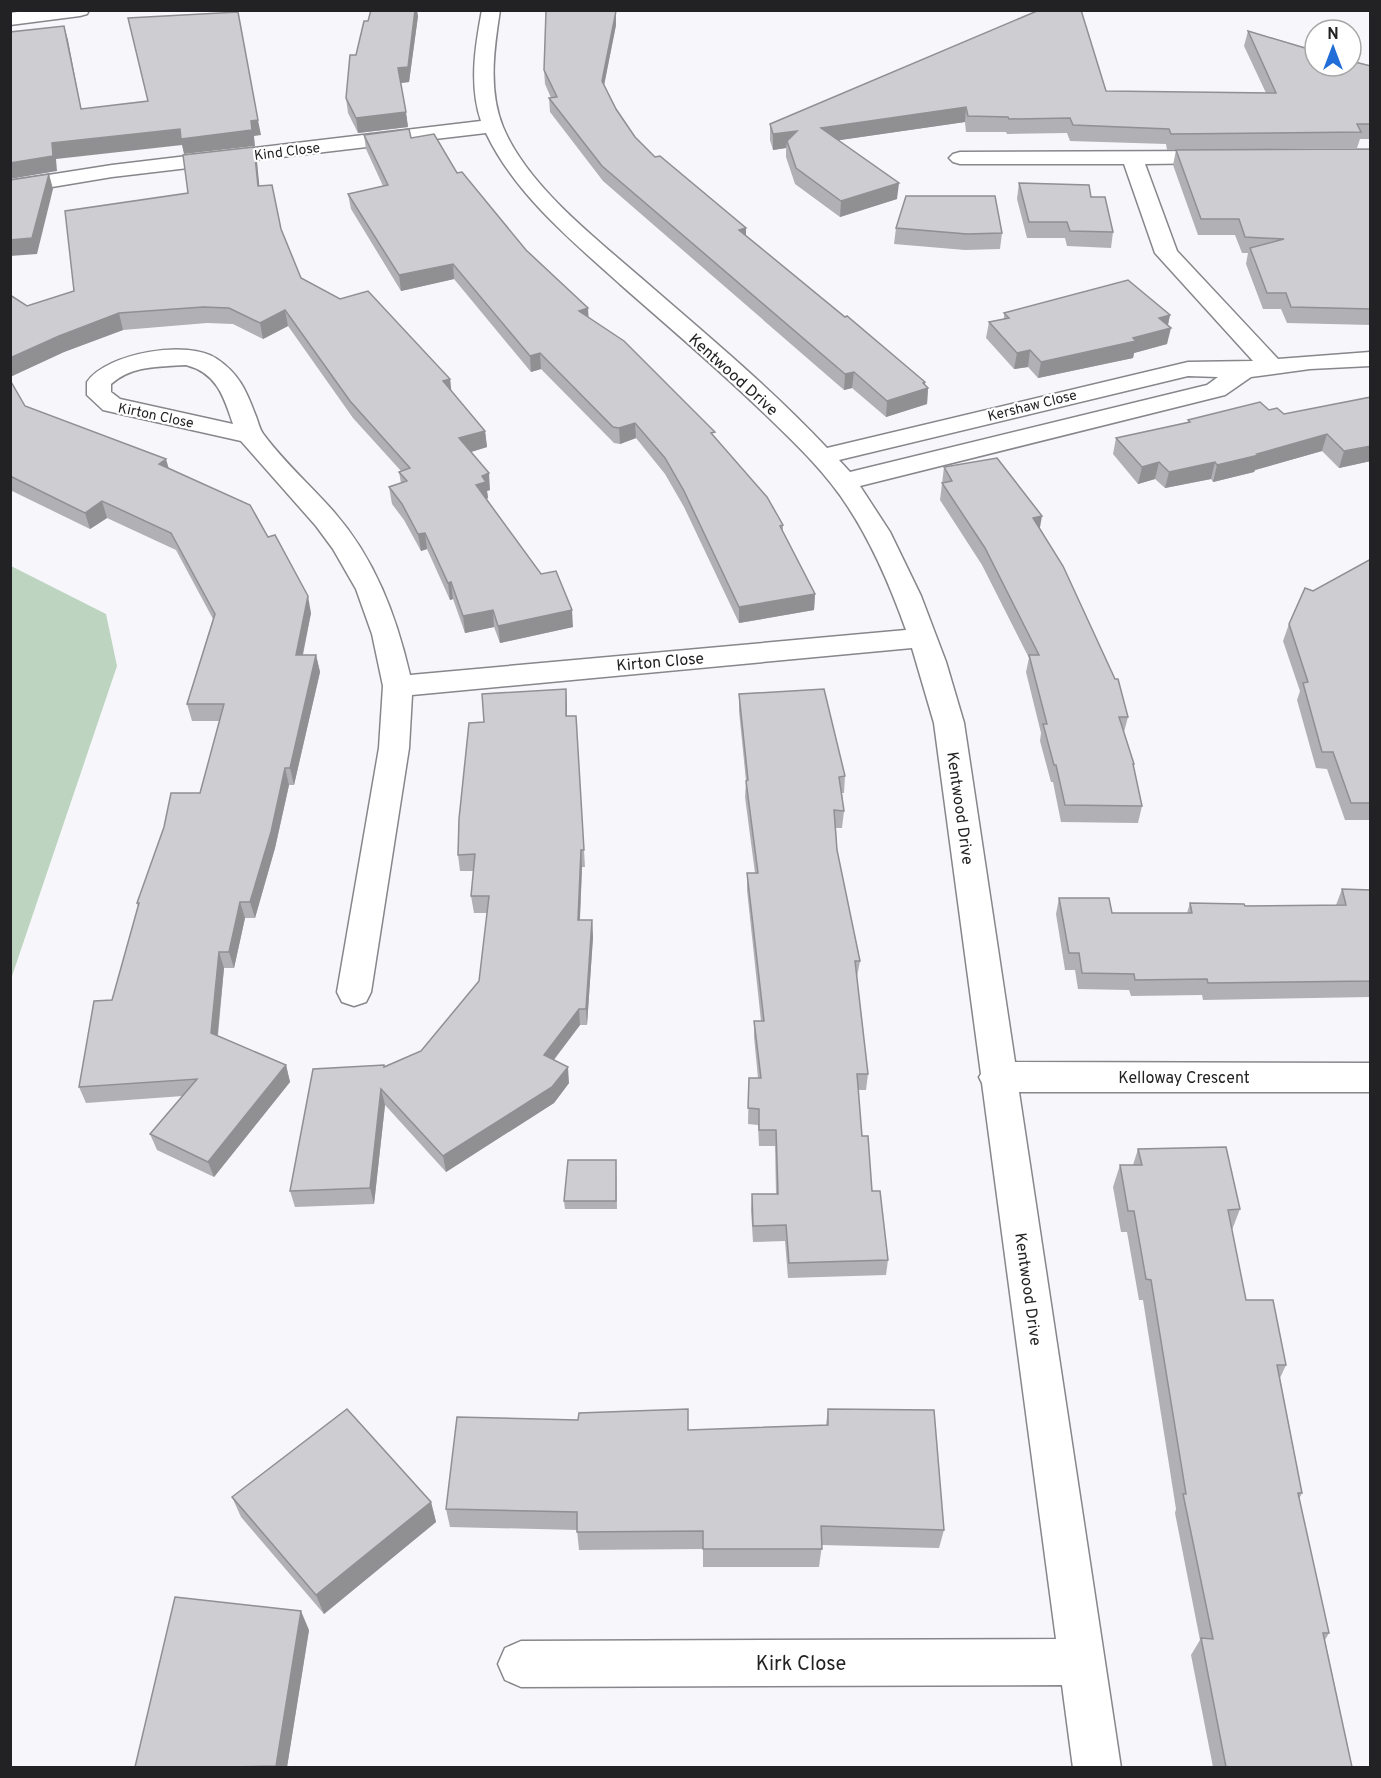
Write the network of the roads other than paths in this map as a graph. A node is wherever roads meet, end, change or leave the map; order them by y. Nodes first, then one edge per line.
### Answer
1 (80, 10) edge
2 (491, 10) edge
3 (10, 19) edge
4 (493, 126) junction
5 (1132, 157) junction
6 (1239, 157) edge
7 (960, 158) dead end
8 (10, 188) edge
9 (1371, 359) edge
10 (1272, 367) junction
11 (1244, 370) junction
12 (250, 435) junction
13 (821, 457) junction
14 (843, 482) junction
15 (923, 638) junction
16 (398, 686) junction
17 (354, 992) dead end
18 (997, 1077) junction
19 (1371, 1077) edge
20 (1081, 1662) junction
21 (521, 1664) dead end
22 (1097, 1767) edge

1 - 3 street
2 - 4 street, Kentwood Drive
4 - 8 street, Kind Close
4 - 13 street, Kentwood Drive
5 - 6 street
5 - 7 street
5 - 10 street
9 - 10 street, Kershaw Close
10 - 11 street, Kershaw Close
11 - 13 street, Kershaw Close
11 - 14 street, Kershaw Close
12 - 12 street, Kirton Close
12 - 16 street, Kirton Close
13 - 14 street, Kentwood Drive
14 - 15 street, Kentwood Drive
15 - 16 street, Kirton Close
15 - 18 street, Kentwood Drive
16 - 17 street, Kirton Close
18 - 19 street, Kelloway Crescent
18 - 20 street, Kentwood Drive
20 - 21 street, Kirk Close
20 - 22 street, Kentwood Drive

